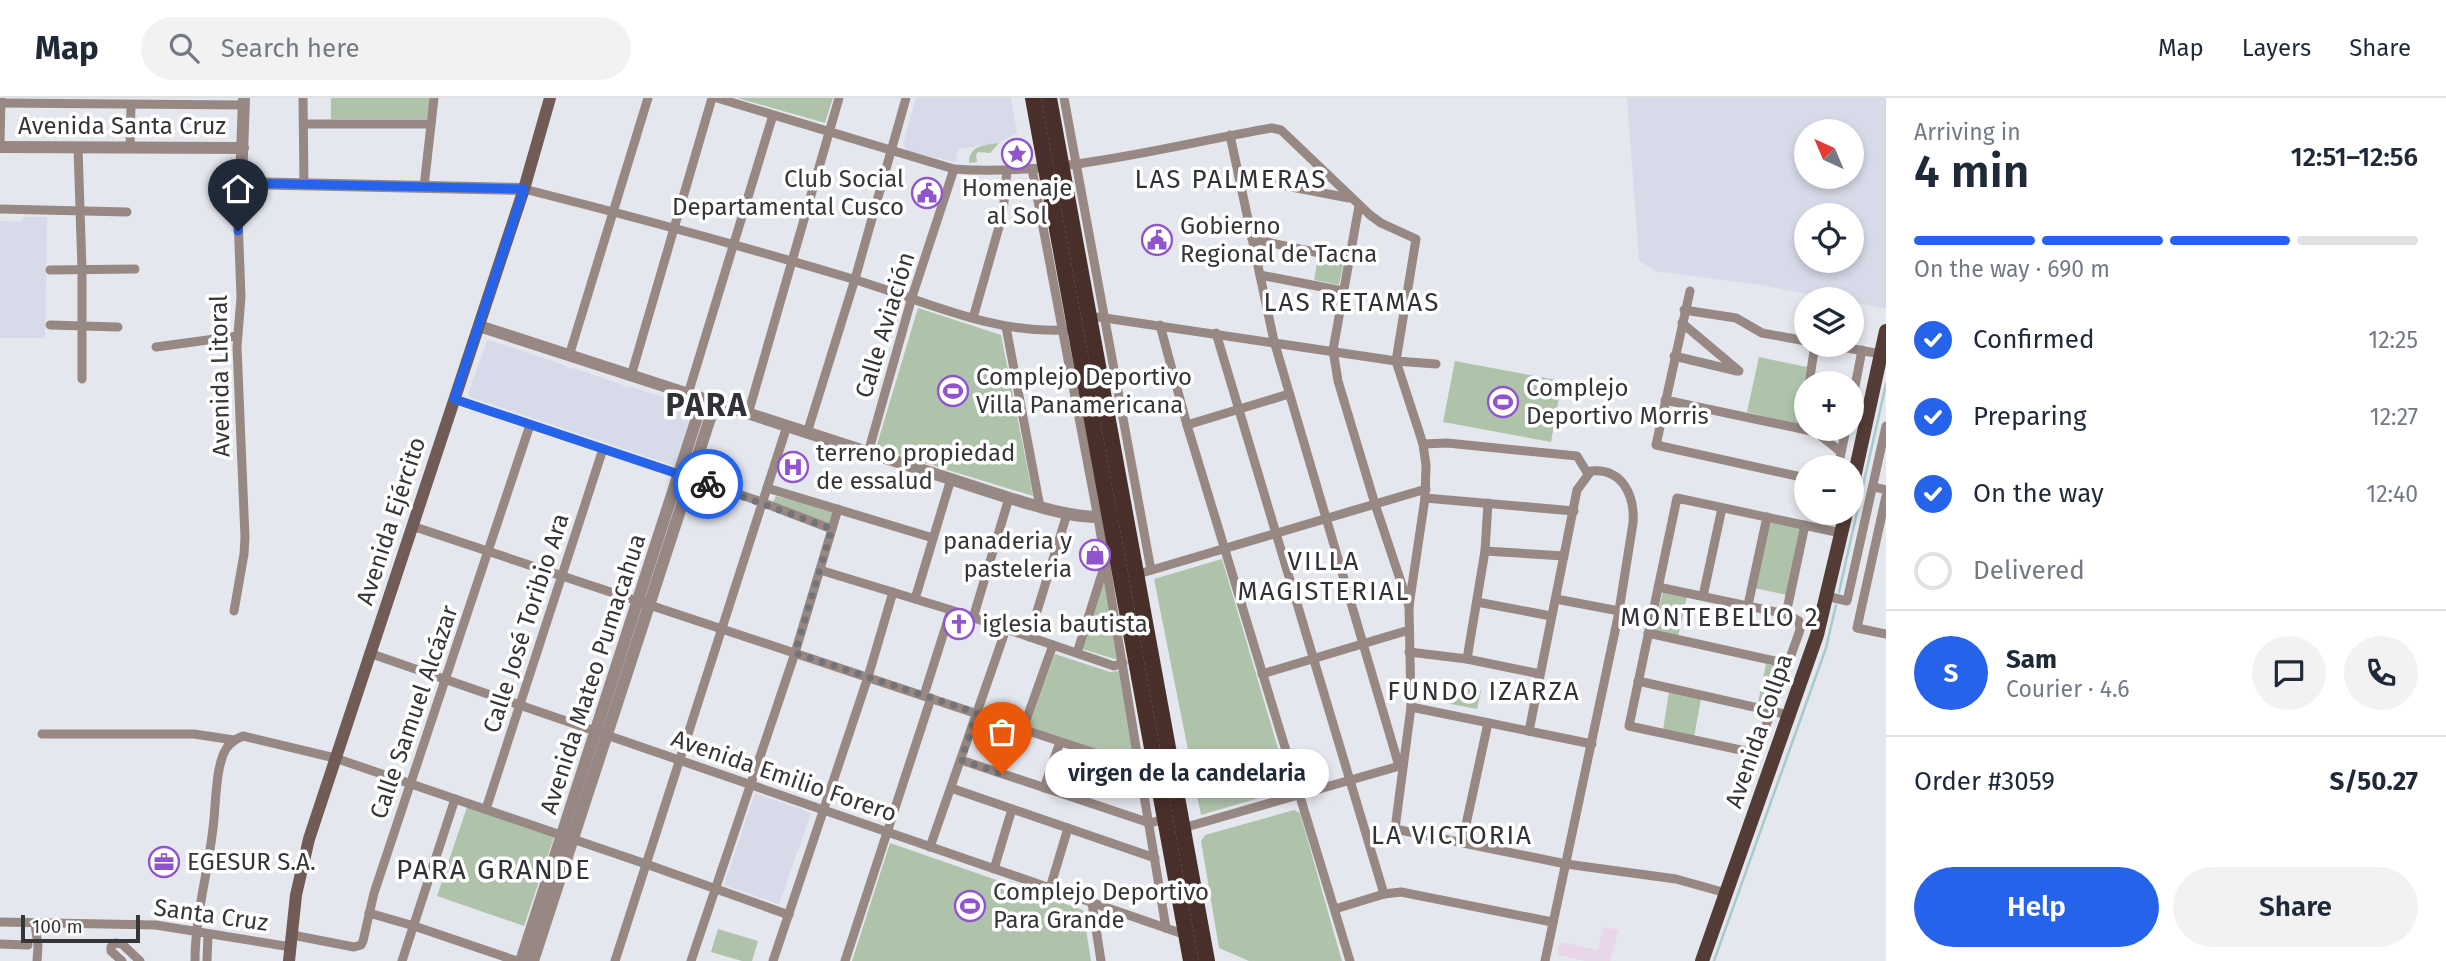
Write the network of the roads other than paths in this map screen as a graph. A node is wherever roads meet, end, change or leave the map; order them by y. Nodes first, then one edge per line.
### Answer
1 (303, 98) edge
2 (435, 98) edge
3 (550, 98) edge
4 (648, 98) edge
5 (714, 98) edge
6 (839, 98) edge
7 (906, 98) edge
8 (1033, 98) edge
9 (1049, 98) edge
10 (1064, 98) edge
11 (1, 101) edge
12 (59, 101) edge
13 (183, 101) edge
14 (244, 102) edge
15 (131, 105) junction
16 (773, 115) junction
17 (304, 124) junction
18 (431, 124) junction
19 (829, 132) junction
20 (1230, 135) junction
21 (0, 145) edge
22 (78, 147) junction
23 (130, 147) junction
24 (243, 148) junction
25 (892, 150) junction
26 (1054, 167) junction
27 (954, 169) junction
28 (1007, 170) junction
29 (1239, 177) junction
30 (240, 183) junction
31 (304, 184) junction
32 (424, 187) junction
33 (524, 189) junction
34 (1351, 198) junction
35 (1359, 206) junction
36 (0, 209) edge
37 (80, 211) junction
38 (127, 212) dead end
39 (615, 212) junction
40 (674, 229) junction
41 (1252, 239) junction
42 (733, 245) junction
43 (1348, 259) junction
44 (793, 262) junction
45 (135, 269) dead end
46 (50, 270) dead end
47 (82, 270) junction
48 (1260, 275) junction
49 (855, 279) junction
50 (1343, 291) junction
51 (1690, 291) dead end
52 (912, 298) junction
53 (1684, 310) junction
54 (1096, 316) junction
55 (973, 318) junction
56 (1682, 323) junction
57 (50, 325) dead end
58 (1160, 325) junction
59 (82, 326) junction
60 (478, 326) junction
61 (118, 327) dead end
62 (1006, 327) junction
63 (1886, 331) edge
64 (1216, 333) junction
65 (1077, 334) junction
66 (237, 336) junction
67 (1794, 339) edge
68 (1274, 341) junction
69 (156, 347) dead end
70 (1333, 350) junction
71 (1864, 350) edge
72 (1881, 354) junction
73 (569, 356) junction
74 (1674, 356) junction
75 (1396, 361) junction
76 (1436, 364) dead end
77 (631, 376) junction
78 (82, 379) dead end
79 (688, 394) junction
80 (1289, 394) junction
81 (454, 399) junction
82 (1665, 400) junction
83 (709, 401) junction
84 (1237, 409) junction
85 (748, 414) junction
86 (530, 425) junction
87 (1187, 425) junction
88 (787, 426) junction
89 (1886, 426) edge
90 (1794, 427) edge
91 (807, 433) junction
92 (1827, 441) edge
93 (1843, 441) edge
94 (1423, 443) junction
95 (603, 449) junction
96 (1841, 452) junction
97 (867, 453) junction
98 (1840, 455) edge
99 (1859, 455) edge
100 (1588, 474) junction
101 (1794, 475) edge
102 (684, 476) junction
103 (951, 479) junction
104 (1874, 487) junction
105 (767, 488) junction
106 (1886, 490) edge
107 (1425, 494) junction
108 (1886, 496) edge
109 (1009, 498) junction
110 (762, 503) junction
111 (1488, 503) junction
112 (1375, 504) junction
113 (1040, 507) junction
114 (1722, 508) junction
115 (838, 509) junction
116 (1573, 511) junction
117 (1067, 514) junction
118 (1111, 516) junction
119 (1766, 517) junction
120 (1325, 519) junction
121 (1794, 523) edge
122 (1805, 525) joint
123 (1843, 525) edge
124 (412, 526) junction
125 (832, 529) junction
126 (1841, 533) junction
127 (1275, 534) junction
128 (933, 538) junction
129 (1224, 549) junction
130 (488, 551) junction
131 (1485, 551) junction
132 (1564, 556) junction
133 (1105, 564) junction
134 (820, 570) junction
135 (1144, 572) junction
136 (562, 576) junction
137 (1658, 587) junction
138 (893, 592) junction
139 (1703, 596) junction
140 (1826, 596) junction
141 (915, 598) junction
142 (1556, 599) junction
143 (644, 603) junction
144 (1478, 603) junction
145 (1409, 606) junction
146 (1748, 606) junction
147 (951, 610) junction
148 (234, 611) dead end
149 (1619, 611) junction
150 (1786, 614) junction
151 (1551, 616) junction
152 (973, 618) junction
153 (722, 629) junction
154 (1006, 629) junction
155 (1409, 630) junction
156 (1648, 633) junction
157 (1886, 634) edge
158 (1029, 637) junction
159 (1362, 644) junction
160 (1053, 645) junction
161 (1409, 652) junction
162 (369, 653) junction
163 (795, 653) junction
164 (1077, 653) junction
165 (1314, 659) junction
166 (1467, 659) junction
167 (1123, 663) junction
168 (1788, 664) junction
169 (1262, 674) junction
170 (1540, 674) junction
171 (868, 677) junction
172 (445, 680) junction
173 (1638, 681) junction
174 (927, 696) junction
175 (520, 705) junction
176 (1411, 707) junction
177 (1772, 710) junction
178 (977, 713) junction
179 (1789, 715) junction
180 (1488, 723) junction
181 (1023, 729) junction
182 (1529, 731) junction
183 (42, 734) dead end
184 (601, 734) junction
185 (234, 740) junction
186 (1060, 742) junction
187 (1592, 744) junction
188 (335, 758) junction
189 (679, 760) junction
190 (961, 760) junction
191 (1402, 766) junction
192 (1140, 768) junction
193 (1351, 779) junction
194 (409, 784) junction
195 (750, 785) junction
196 (951, 788) junction
197 (1044, 788) junction
198 (1300, 793) junction
199 (455, 799) junction
200 (486, 809) junction
201 (1012, 809) junction
202 (824, 810) junction
203 (1169, 821) junction
204 (1068, 828) junction
205 (887, 832) junction
206 (568, 837) junction
207 (1462, 843) junction
208 (930, 847) junction
209 (1155, 858) junction
210 (646, 863) junction
211 (1566, 864) junction
212 (993, 869) junction
213 (716, 888) junction
214 (1050, 888) junction
215 (1726, 893) junction
216 (1384, 894) junction
217 (1092, 903) junction
218 (1335, 909) junction
219 (369, 913) junction
220 (789, 915) junction
221 (0, 922) edge
222 (1552, 922) junction
223 (35, 924) junction
224 (414, 926) junction
225 (1166, 928) junction
226 (196, 932) junction
227 (208, 935) junction
228 (1186, 935) junction
229 (291, 941) junction
230 (0, 944) edge
231 (27, 945) dead end
232 (37, 961) edge
233 (121, 961) edge
234 (140, 961) edge
235 (195, 961) edge
236 (207, 961) edge
237 (289, 961) edge
238 (402, 961) edge
239 (519, 961) edge
240 (533, 961) edge
241 (615, 961) edge
242 (691, 961) edge
243 (773, 961) edge
244 (845, 961) edge
245 (1101, 961) edge
246 (1191, 961) edge
247 (1207, 961) edge
248 (1350, 961) edge
249 (1545, 961) edge
250 (1702, 961) edge

1 - 17 street
2 - 18 street
3 - 33 main road, Avenida Ejército
4 - 39 street
5 - 16 street
5 - 40 street
6 - 19 street
7 - 25 street
8 - 26 highway
9 - 26 highway
10 - 26 street
11 - 12 street
11 - 21 street
12 - 15 street
13 - 14 street
13 - 15 street
14 - 24 street, Avenida Litoral
15 - 23 street
16 - 19 street
16 - 42 street
17 - 18 street
17 - 31 street
18 - 32 street
19 - 25 street
19 - 44 street
20 - 26 street
20 - 29 street
20 - 34 street
21 - 22 street, Avenida Santa Cruz
22 - 23 street, Avenida Santa Cruz
22 - 37 street
23 - 24 street, Avenida Santa Cruz
24 - 30 street, Avenida Litoral
25 - 27 street
25 - 49 street
26 - 28 street
26 - 54 highway
26 - 65 highway
27 - 28 street
27 - 52 street, Calle Aviación
28 - 55 street
29 - 34 street
29 - 41 street
30 - 31 street
30 - 66 street, Avenida Litoral
31 - 32 street
32 - 33 street
33 - 39 street
33 - 60 main road, Avenida Ejército
34 - 35 street
35 - 43 street
35 - 75 street
36 - 37 street
37 - 38 street
37 - 47 street
39 - 40 street
39 - 73 street
40 - 42 street
40 - 77 street
41 - 43 street
41 - 48 street
42 - 44 street
42 - 79 street
43 - 50 street
44 - 49 street
44 - 85 street
45 - 47 street
46 - 47 street
47 - 59 street
48 - 50 street
48 - 68 street
49 - 52 street
49 - 91 street
50 - 70 street
51 - 53 street
52 - 55 street
52 - 97 street, Calle Aviación
53 - 56 street
53 - 67 street
54 - 58 street
54 - 65 highway
54 - 135 street
55 - 62 street
56 - 74 street
56 - 74 street
57 - 59 street
58 - 64 street
58 - 87 street
59 - 61 street
59 - 78 street
60 - 73 street
60 - 81 main road, Avenida Ejército
62 - 65 street
62 - 113 street
63 - 72 main road
64 - 68 street
64 - 84 street
65 - 118 highway
65 - 118 street
66 - 69 street
66 - 148 street, Avenida Litoral
68 - 70 street
68 - 80 street
70 - 75 street
70 - 112 street
71 - 72 street
72 - 99 main road
73 - 77 street
74 - 82 street
75 - 76 street
75 - 94 street
77 - 79 street
79 - 83 street
80 - 84 street
80 - 120 street
81 - 86 street
81 - 124 main road, Avenida Ejército
82 - 90 street
82 - 101 street
83 - 85 street
83 - 102 street, Avenida Mateo Pumacahua
84 - 87 street
84 - 127 street
85 - 88 street
86 - 95 street
86 - 130 street, Calle Samuel Alcázar
87 - 129 street
88 - 91 street
88 - 105 street
89 - 104 street
91 - 97 street
92 - 96 street
93 - 96 street
94 - 100 street
94 - 107 street
95 - 102 street
95 - 136 street, Calle José Toribio Ara
96 - 98 street
97 - 103 street
100 - 116 street
100 - 149 street
102 - 110 street
102 - 143 street, Avenida Mateo Pumacahua
103 - 109 street
103 - 128 street
104 - 106 street
104 - 140 street
105 - 110 street
105 - 115 street
107 - 111 street
107 - 112 street
107 - 145 street
108 - 157 street
109 - 113 street
109 - 152 street
110 - 125 street
110 - 153 street
111 - 116 street
111 - 131 street
112 - 120 street
112 - 145 street
113 - 117 street
114 - 119 street
114 - 137 street
114 - 139 street
115 - 125 street
115 - 128 street
116 - 132 street
117 - 118 street
117 - 158 street
118 - 133 street
118 - 135 highway
118 - 203 highway
119 - 121 street
119 - 146 street
120 - 127 street
120 - 159 street
122 - 126 street
122 - 150 street
123 - 126 main road, Avenida Collpa
124 - 130 street
124 - 162 main road, Avenida Ejército
125 - 134 street
126 - 140 main road, Avenida Collpa
127 - 129 street
127 - 165 street
128 - 141 street
129 - 135 street
129 - 169 street
130 - 136 street
130 - 172 street, Calle Samuel Alcázar
131 - 132 street
131 - 144 street
132 - 142 street
133 - 164 street
133 - 167 street
134 - 138 street
134 - 163 street
135 - 203 highway
136 - 143 street
136 - 175 street, Calle José Toribio Ara
137 - 139 street
137 - 156 street
138 - 141 street
138 - 171 street
139 - 146 street
140 - 179 main road, Avenida Collpa
141 - 147 street
142 - 149 street
142 - 151 street
143 - 153 street
143 - 184 street, Avenida Mateo Pumacahua
144 - 151 street
144 - 166 street
145 - 155 street
146 - 150 street
147 - 152 street
147 - 174 street
149 - 187 street
150 - 168 street
151 - 170 street
152 - 154 street
153 - 163 street
153 - 189 street
154 - 158 street
154 - 178 street
155 - 159 street
155 - 161 street
156 - 168 street
156 - 173 street
158 - 160 street
159 - 165 street
159 - 191 street
160 - 164 street
160 - 181 street
161 - 166 street
161 - 176 street
162 - 172 street, Avenida Emilio Forero
162 - 188 main road, Avenida Ejército
163 - 171 street
163 - 195 street
164 - 167 street
165 - 169 street
165 - 193 street
166 - 170 street
167 - 192 street
168 - 177 street
169 - 198 street
170 - 182 street
171 - 174 street
171 - 202 street
172 - 175 street, Avenida Emilio Forero
172 - 194 street, Calle Samuel Alcázar
173 - 177 street
173 - 177 street
174 - 178 street
174 - 205 street
175 - 184 street, Avenida Emilio Forero
175 - 200 street, Calle José Toribio Ara
176 - 180 street
176 - 191 street
177 - 179 street
178 - 181 street
178 - 190 street
179 - 215 main road, Avenida Collpa
180 - 182 street
180 - 207 street
181 - 186 street
182 - 187 street
183 - 185 street
184 - 189 street, Avenida Emilio Forero
184 - 206 street, Avenida Mateo Pumacahua
185 - 188 street
185 - 226 street
186 - 192 street
186 - 197 street
187 - 211 street
188 - 194 street
188 - 229 main road, Avenida Ejército
189 - 195 street, Avenida Emilio Forero
189 - 210 street
190 - 196 street
190 - 197 street
191 - 193 street
191 - 207 street
192 - 203 street
193 - 198 street
193 - 216 street
194 - 199 street
194 - 219 street, Calle Samuel Alcázar
195 - 202 street, Avenida Emilio Forero
195 - 213 street
196 - 201 street
196 - 208 street
197 - 203 street
198 - 203 street
198 - 218 street
199 - 200 street
199 - 224 street
200 - 206 street
201 - 204 street
201 - 212 street
202 - 205 street, Avenida Emilio Forero
202 - 220 street
203 - 209 street
203 - 228 highway
203 - 247 highway
204 - 209 street
204 - 214 street
205 - 208 street, Avenida Emilio Forero
205 - 244 street
206 - 210 street
206 - 239 street, Avenida Mateo Pumacahua
206 - 240 street, Avenida Mateo Pumacahua
207 - 211 street
208 - 212 street, Avenida Emilio Forero
209 - 225 street
210 - 213 street
210 - 241 street
211 - 215 street
211 - 222 street
212 - 214 street, Avenida Emilio Forero
213 - 220 street
213 - 242 street
214 - 217 street, Avenida Emilio Forero
215 - 250 main road, Avenida Collpa
216 - 218 street
216 - 222 street
217 - 225 street, Avenida Emilio Forero
217 - 245 street
218 - 248 street
219 - 224 street
219 - 229 street, Calle Samuel Alcázar
220 - 243 street
221 - 223 street, Santa Cruz
222 - 249 street
223 - 226 street, Santa Cruz
223 - 232 street
224 - 238 street
224 - 239 street
225 - 228 street, Avenida Emilio Forero
226 - 227 street, Santa Cruz
226 - 235 street
227 - 229 street, Santa Cruz
227 - 236 street
228 - 246 highway
229 - 237 main road, Avenida Ejército
230 - 231 street
233 - 234 street

